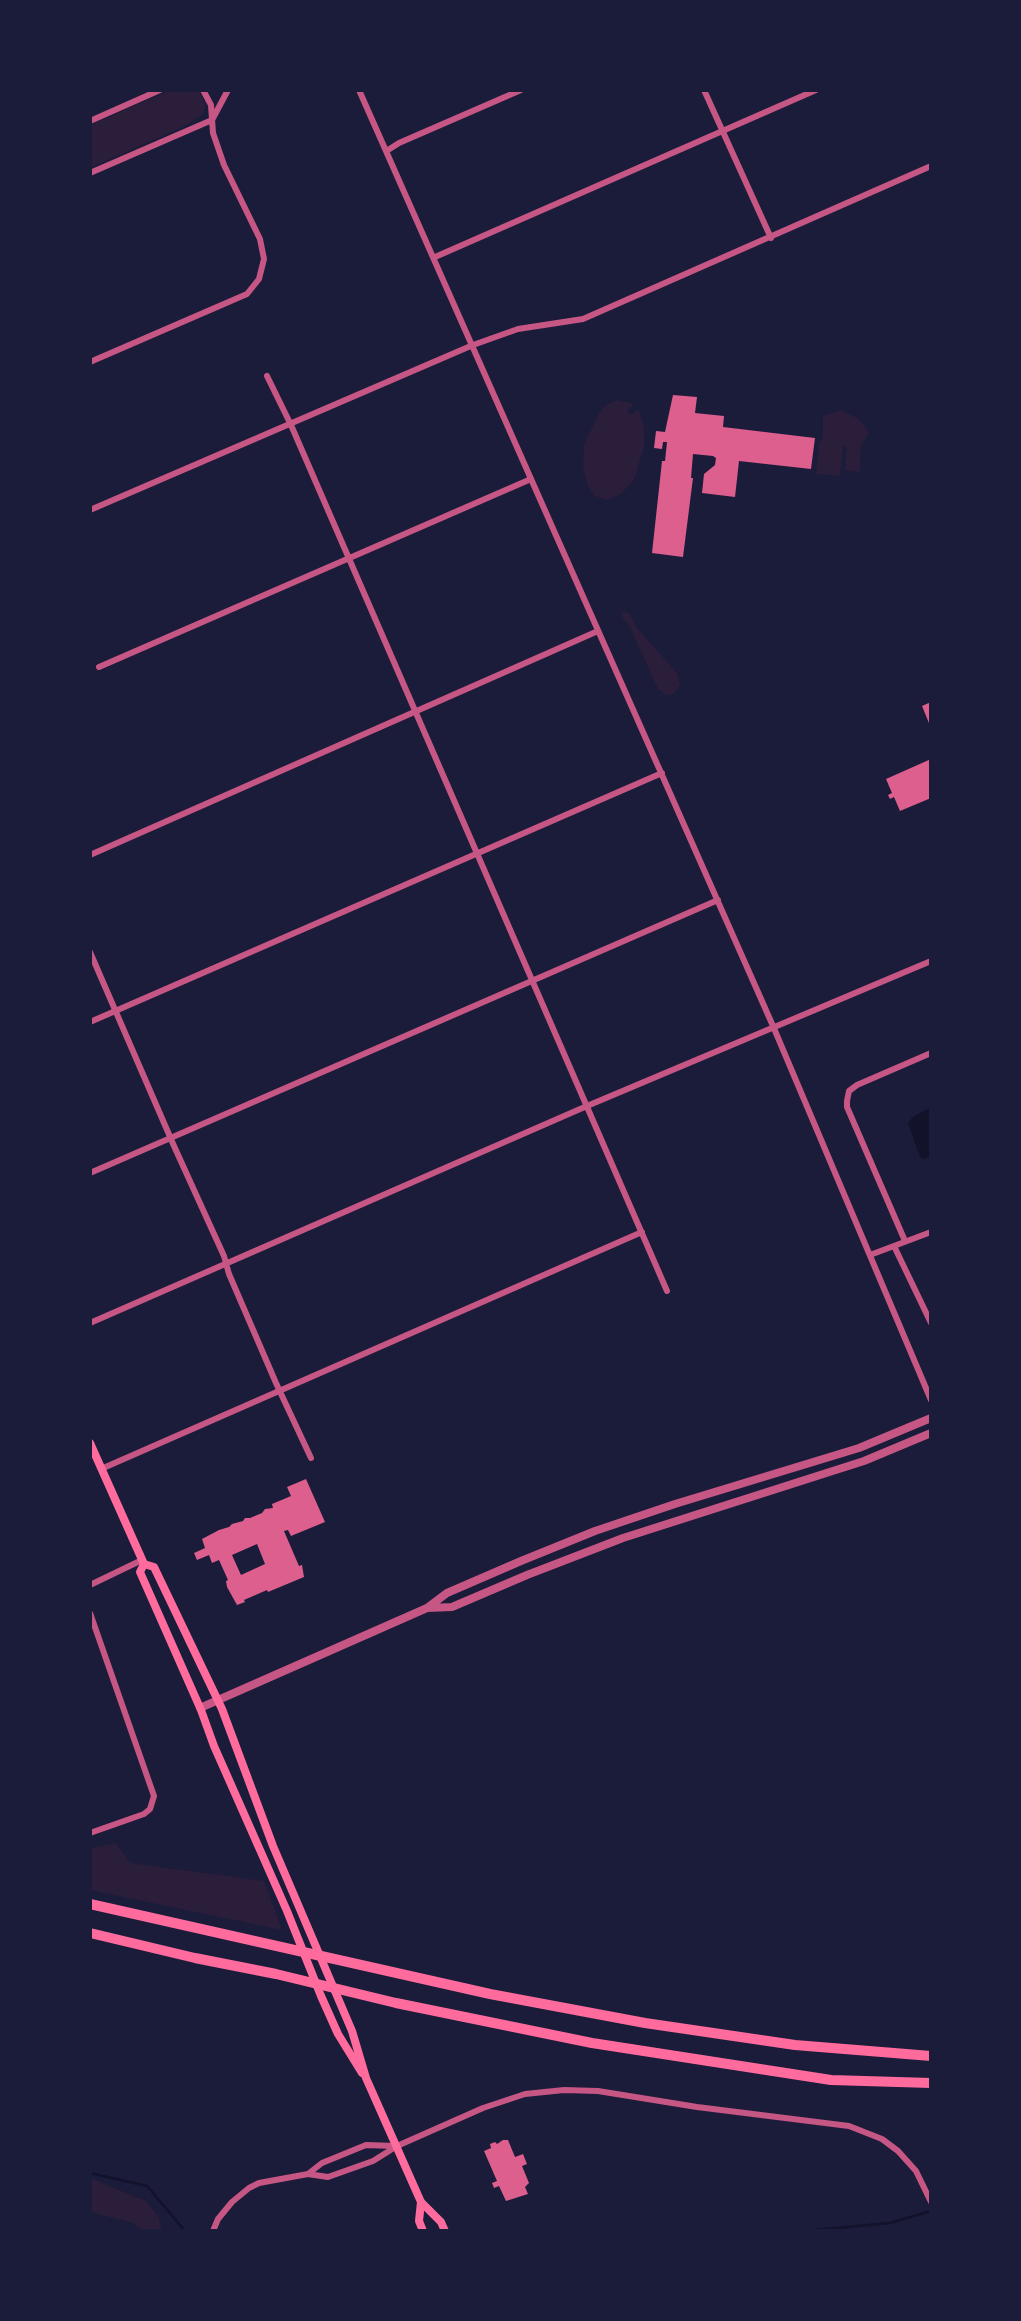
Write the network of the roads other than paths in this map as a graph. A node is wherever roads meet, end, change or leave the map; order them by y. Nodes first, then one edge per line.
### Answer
1 (160, 90) edge
2 (203, 90) edge
3 (228, 90) edge
4 (359, 90) edge
5 (521, 90) edge
6 (704, 90) edge
7 (816, 90) edge
8 (212, 120) junction
9 (90, 121) edge
10 (722, 131) junction
11 (388, 150) junction
12 (931, 166) edge
13 (90, 172) edge
14 (771, 238) junction
15 (435, 257) junction
16 (473, 345) junction
17 (90, 362) edge
18 (267, 376) dead end
19 (291, 425) junction
20 (532, 479) junction
21 (90, 510) edge
22 (349, 558) junction
23 (598, 631) junction
24 (99, 667) dead end
25 (416, 713) junction
26 (662, 773) junction
27 (90, 854) edge
28 (478, 854) junction
29 (718, 900) junction
30 (90, 952) edge
31 (931, 961) edge
32 (532, 980) junction
33 (116, 1011) junction
34 (90, 1022) edge
35 (774, 1026) junction
36 (931, 1053) edge
37 (586, 1106) junction
38 (171, 1138) junction
39 (90, 1173) edge
40 (642, 1232) junction
41 (931, 1232) edge
42 (905, 1241) junction
43 (894, 1246) junction
44 (870, 1255) junction
45 (226, 1264) junction
46 (667, 1290) dead end
47 (931, 1322) edge
48 (90, 1323) edge
49 (280, 1391) junction
50 (931, 1400) edge
51 (931, 1418) edge
52 (931, 1433) edge
53 (90, 1443) edge
54 (311, 1458) dead end
55 (101, 1469) junction
56 (143, 1562) junction
57 (90, 1585) edge
58 (428, 1608) junction
59 (90, 1612) edge
60 (218, 1700) junction
61 (200, 1708) junction
62 (90, 1834) edge
63 (90, 1904) edge
64 (90, 1934) edge
65 (931, 2056) edge
66 (366, 2078) junction
67 (931, 2083) edge
68 (397, 2146) junction
69 (308, 2174) junction
70 (930, 2198) edge
71 (421, 2202) junction
72 (212, 2231) edge
73 (423, 2231) edge
74 (445, 2231) edge

1 - 9 street
2 - 8 street
3 - 8 street
4 - 11 street
5 - 11 street
6 - 10 street
7 - 10 street
8 - 13 street
8 - 17 street
10 - 14 street
10 - 15 street
11 - 15 street
12 - 14 street
14 - 16 street
15 - 16 street
16 - 19 street
16 - 20 street
18 - 19 street
19 - 21 street
19 - 22 street
20 - 22 street
20 - 23 street
22 - 24 street
22 - 25 street
23 - 25 street
23 - 26 street
25 - 27 street
25 - 28 street
26 - 28 street
26 - 29 street
28 - 32 street
28 - 33 street
29 - 32 street
29 - 35 street
30 - 33 street
31 - 35 street
32 - 37 street
32 - 38 street
33 - 34 street
33 - 38 street
35 - 37 street
35 - 44 street
36 - 42 street
37 - 40 street
37 - 45 street
38 - 39 street
38 - 45 street
40 - 46 street
40 - 49 street
41 - 42 street
42 - 43 street
43 - 44 street
43 - 47 street
44 - 50 street
45 - 48 street
45 - 49 street
49 - 54 street
49 - 55 street
51 - 58 street
52 - 58 street
53 - 55 main road
55 - 56 main road
56 - 57 street
56 - 60 main road
56 - 61 main road
58 - 60 street
59 - 62 street
60 - 61 street
60 - 66 main road
61 - 66 main road
63 - 65 highway
64 - 67 highway
66 - 68 main road
68 - 69 street
68 - 69 street
68 - 70 street
68 - 71 main road
69 - 72 street
71 - 73 main road
71 - 74 main road

